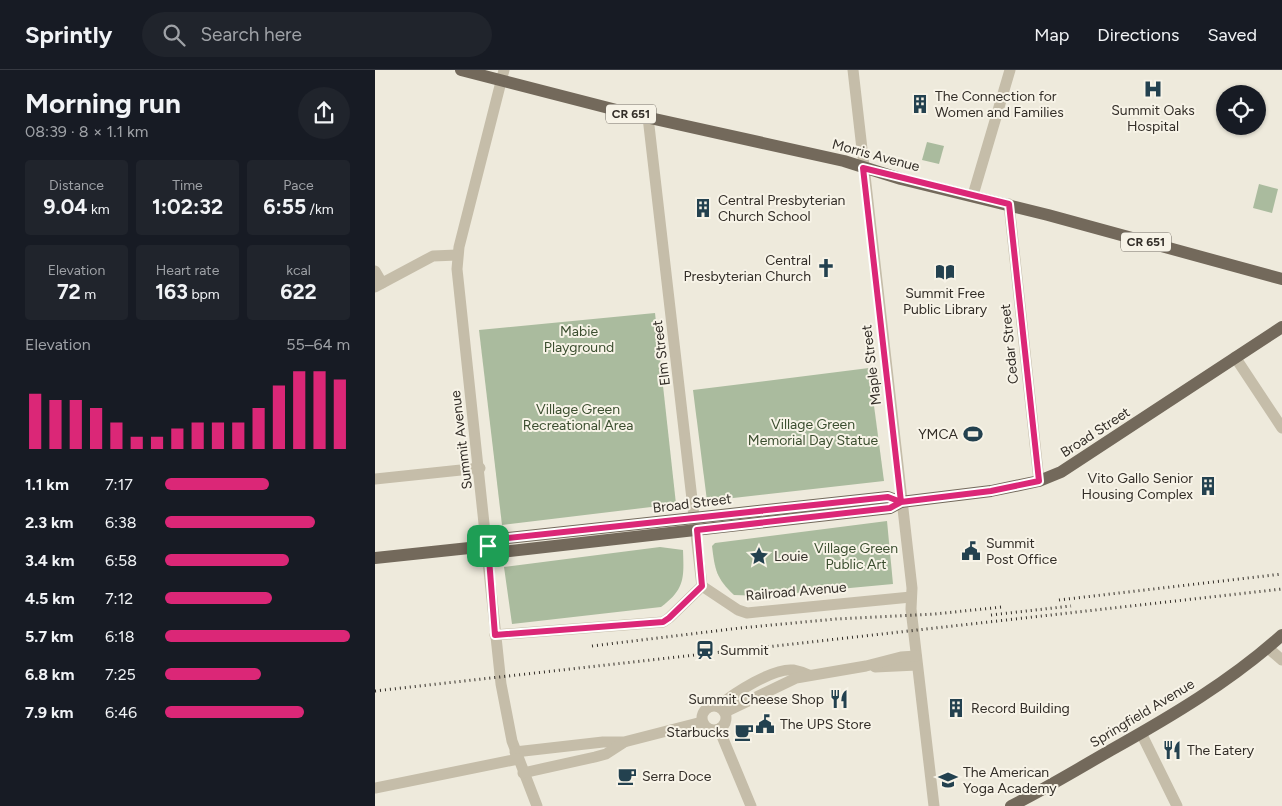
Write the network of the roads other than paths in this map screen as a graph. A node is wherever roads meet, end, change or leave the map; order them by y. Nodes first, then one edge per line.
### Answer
1 (461, 70) edge
2 (853, 70) edge
3 (1011, 70) edge
4 (502, 75) edge
5 (648, 117) junction
6 (863, 168) junction
7 (973, 195) junction
8 (1009, 204) junction
9 (457, 255) junction
10 (375, 271) edge
11 (1282, 279) edge
12 (378, 285) edge
13 (1282, 327) edge
14 (1235, 357) junction
15 (1282, 428) edge
16 (480, 468) junction
17 (375, 479) edge
18 (1039, 481) junction
19 (901, 502) junction
20 (696, 524) junction
21 (488, 546) junction
22 (375, 558) edge
23 (702, 586) junction
24 (911, 603) junction
25 (1282, 635) edge
26 (495, 637) junction
27 (1268, 648) junction
28 (1282, 660) edge
29 (917, 661) junction
30 (722, 709) junction
31 (702, 722) junction
32 (719, 729) junction
33 (1141, 733) junction
34 (624, 742) junction
35 (516, 755) junction
36 (523, 773) junction
37 (375, 788) edge
38 (537, 806) edge
39 (751, 806) edge
40 (933, 806) edge
41 (1011, 806) edge
42 (1177, 806) edge

1 - 4 main road, Morris Avenue / CR 651
2 - 6 street, Maple Street
3 - 7 street
4 - 5 main road, Morris Avenue / CR 651
4 - 9 street, Summit Avenue
5 - 6 main road, Morris Avenue / CR 651
5 - 20 street, Elm Street
6 - 7 main road, Morris Avenue / CR 651
6 - 19 street, Maple Street
7 - 8 main road, Morris Avenue / CR 651
8 - 11 main road, Morris Avenue / CR 651
8 - 18 street, Cedar Street
9 - 12 street
9 - 16 street, Summit Avenue
10 - 12 street
13 - 14 main road, Broad Street
14 - 15 street
14 - 18 main road, Broad Street
16 - 17 street
16 - 21 street, Summit Avenue
18 - 19 main road, Broad Street
19 - 20 main road, Broad Street
19 - 24 street, Maple Street
20 - 21 main road, Broad Street
20 - 23 street, Elm Street
21 - 22 main road, Broad Street
21 - 26 street, Summit Avenue
23 - 24 street, Railroad Avenue
23 - 26 street
24 - 29 street, Maple Street
25 - 27 main road, Springfield Avenue
26 - 35 street, Summit Avenue
27 - 28 street
27 - 33 main road, Springfield Avenue
29 - 30 street
29 - 40 street, Maple Street
30 - 31 street
30 - 32 street
31 - 32 street
31 - 34 street
32 - 39 street
33 - 41 main road, Springfield Avenue
33 - 42 street
34 - 35 street
34 - 36 street
35 - 36 street, Summit Avenue
35 - 37 street
36 - 38 street, Summit Avenue

